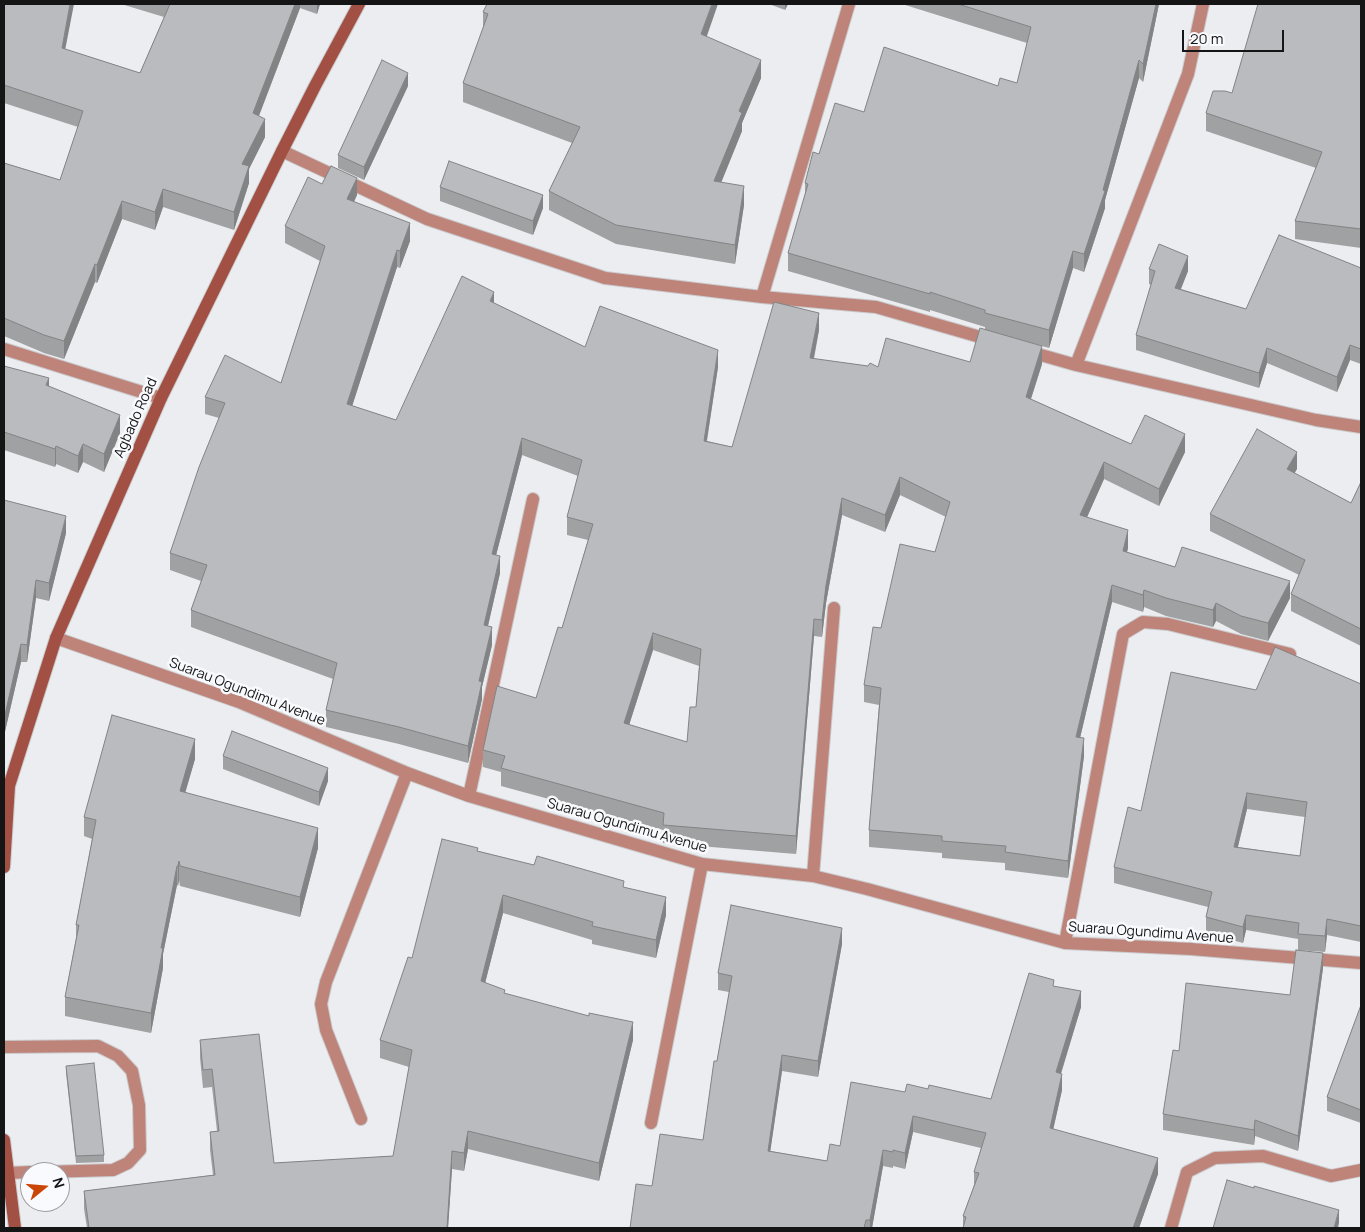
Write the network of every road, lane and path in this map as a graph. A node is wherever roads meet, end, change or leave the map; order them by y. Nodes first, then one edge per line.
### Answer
1 (359, 4) edge
2 (849, 4) edge
3 (1203, 4) edge
4 (282, 151) junction
5 (762, 298) junction
6 (4, 349) edge
7 (1076, 365) junction
8 (161, 398) junction
9 (1361, 427) edge
10 (534, 500) dead end
11 (834, 608) dead end
12 (56, 638) junction
13 (1292, 655) edge
14 (407, 773) junction
15 (469, 796) junction
16 (702, 864) junction
17 (4, 867) edge
18 (812, 876) junction
19 (1065, 943) junction
20 (1361, 963) edge
21 (4, 1047) edge
22 (361, 1119) dead end
23 (651, 1123) dead end
24 (4, 1140) edge
25 (1361, 1170) edge
26 (70, 1171) edge
27 (20, 1172) edge
28 (8, 1173) junction
29 (15, 1228) edge
30 (1171, 1228) edge

1 - 4 main road, Agbado Road
2 - 5 street
3 - 7 street
4 - 5 street
4 - 8 main road, Agbado Road
5 - 7 street
6 - 8 street
7 - 9 street
8 - 12 main road, Agbado Road
10 - 15 street
11 - 18 street
12 - 14 street, Suarau Ogundimu Avenue
12 - 17 main road, Agbado Road
13 - 19 street
14 - 15 street, Suarau Ogundimu Avenue
14 - 22 street
15 - 16 street, Suarau Ogundimu Avenue
16 - 18 street, Suarau Ogundimu Avenue
16 - 23 street
18 - 19 street, Suarau Ogundimu Avenue
19 - 20 street, Suarau Ogundimu Avenue
21 - 26 street
24 - 28 main road
25 - 30 street
27 - 28 street
28 - 29 main road

